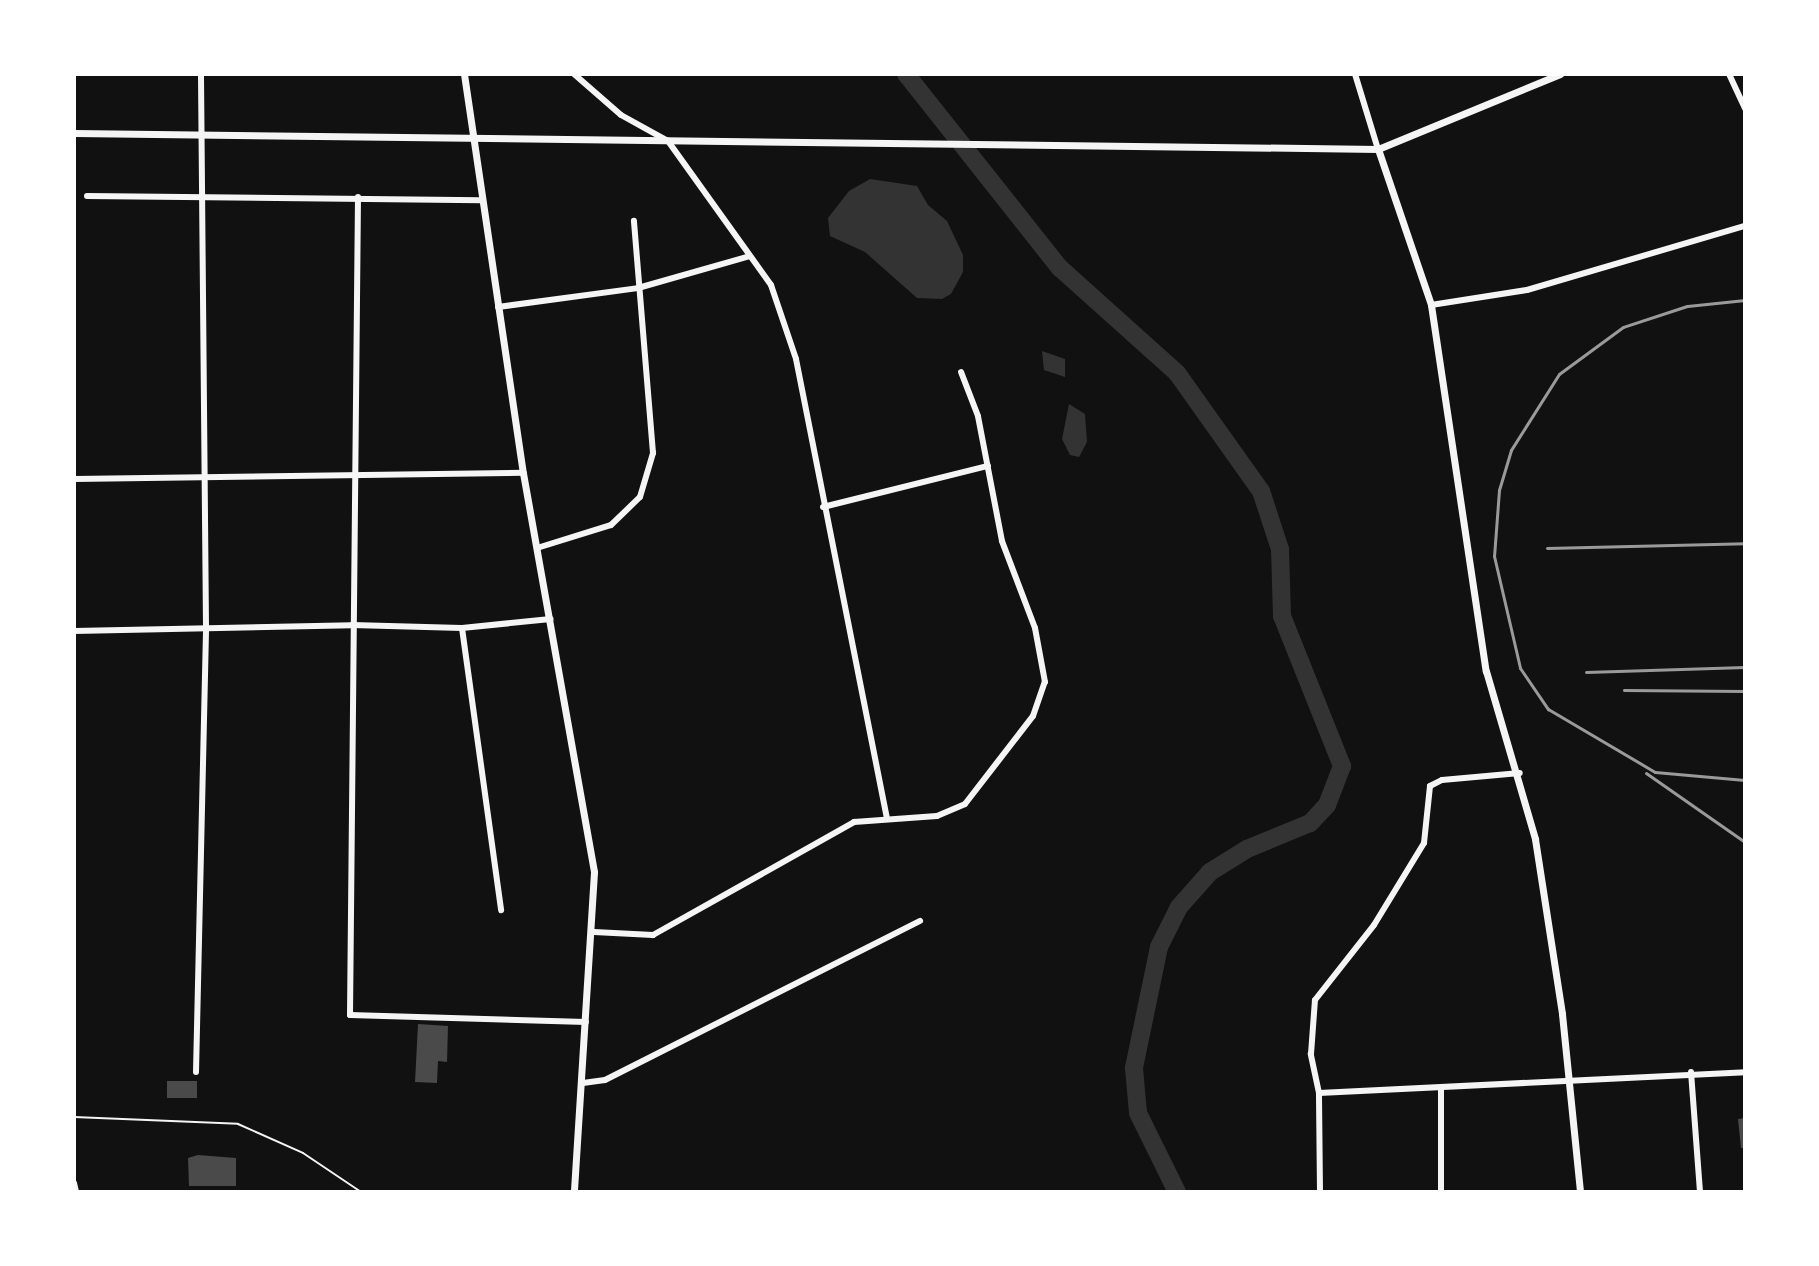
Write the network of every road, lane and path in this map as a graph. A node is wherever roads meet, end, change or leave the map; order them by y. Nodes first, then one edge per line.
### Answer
1 (201, 74) edge
2 (464, 74) edge
3 (574, 74) edge
4 (1355, 74) edge
5 (1560, 74) edge
6 (1729, 74) edge
7 (1745, 109) edge
8 (74, 133) edge
9 (202, 135) junction
10 (471, 138) junction
11 (668, 141) junction
12 (1378, 149) junction
13 (87, 196) dead end
14 (205, 196) junction
15 (358, 197) junction
16 (481, 200) junction
17 (634, 221) dead end
18 (1745, 226) edge
19 (750, 256) junction
20 (638, 288) junction
21 (1431, 305) junction
22 (498, 307) junction
23 (961, 372) dead end
24 (988, 466) junction
25 (523, 473) junction
26 (74, 479) edge
27 (204, 479) junction
28 (358, 479) junction
29 (823, 507) junction
30 (537, 548) junction
31 (551, 619) junction
32 (352, 625) junction
33 (206, 627) junction
34 (462, 628) junction
35 (74, 631) edge
36 (1520, 773) junction
37 (887, 817) junction
38 (501, 910) dead end
39 (920, 921) dead end
40 (594, 932) junction
41 (586, 1022) junction
42 (196, 1072) dead end
43 (1691, 1072) junction
44 (1745, 1072) edge
45 (1570, 1079) junction
46 (583, 1083) junction
47 (1441, 1089) junction
48 (1319, 1093) junction
49 (74, 1117) edge
50 (74, 1183) edge
51 (76, 1192) edge
52 (361, 1192) edge
53 (574, 1192) edge
54 (1320, 1192) edge
55 (1441, 1192) edge
56 (1580, 1192) edge
57 (1700, 1192) edge

1 - 9 street
2 - 10 street
3 - 11 street
4 - 12 street
5 - 12 street
6 - 7 street
8 - 9 street
9 - 10 street
9 - 14 street
10 - 11 street
10 - 16 street
11 - 12 street
11 - 19 street
12 - 21 street
13 - 14 street
14 - 15 street
14 - 27 street
15 - 16 street
15 - 28 street
16 - 22 street
17 - 20 street
18 - 21 street
19 - 20 street
19 - 29 street
20 - 22 street
20 - 30 street
21 - 36 street
22 - 25 street
23 - 24 street
24 - 29 street
24 - 37 street
25 - 28 street
25 - 30 street
26 - 27 street
27 - 28 street
27 - 33 street
28 - 32 street
29 - 37 street
30 - 31 street
31 - 34 street
31 - 40 street
32 - 33 street
32 - 34 street
32 - 41 street
33 - 35 street
33 - 42 street
34 - 38 street
36 - 45 street
36 - 48 street
37 - 40 street
39 - 46 street
40 - 41 street
41 - 46 street
43 - 44 street
43 - 45 street
43 - 57 street
45 - 47 street
45 - 56 street
46 - 53 street
47 - 48 street
47 - 55 street
48 - 54 street
49 - 52 path
50 - 51 street

